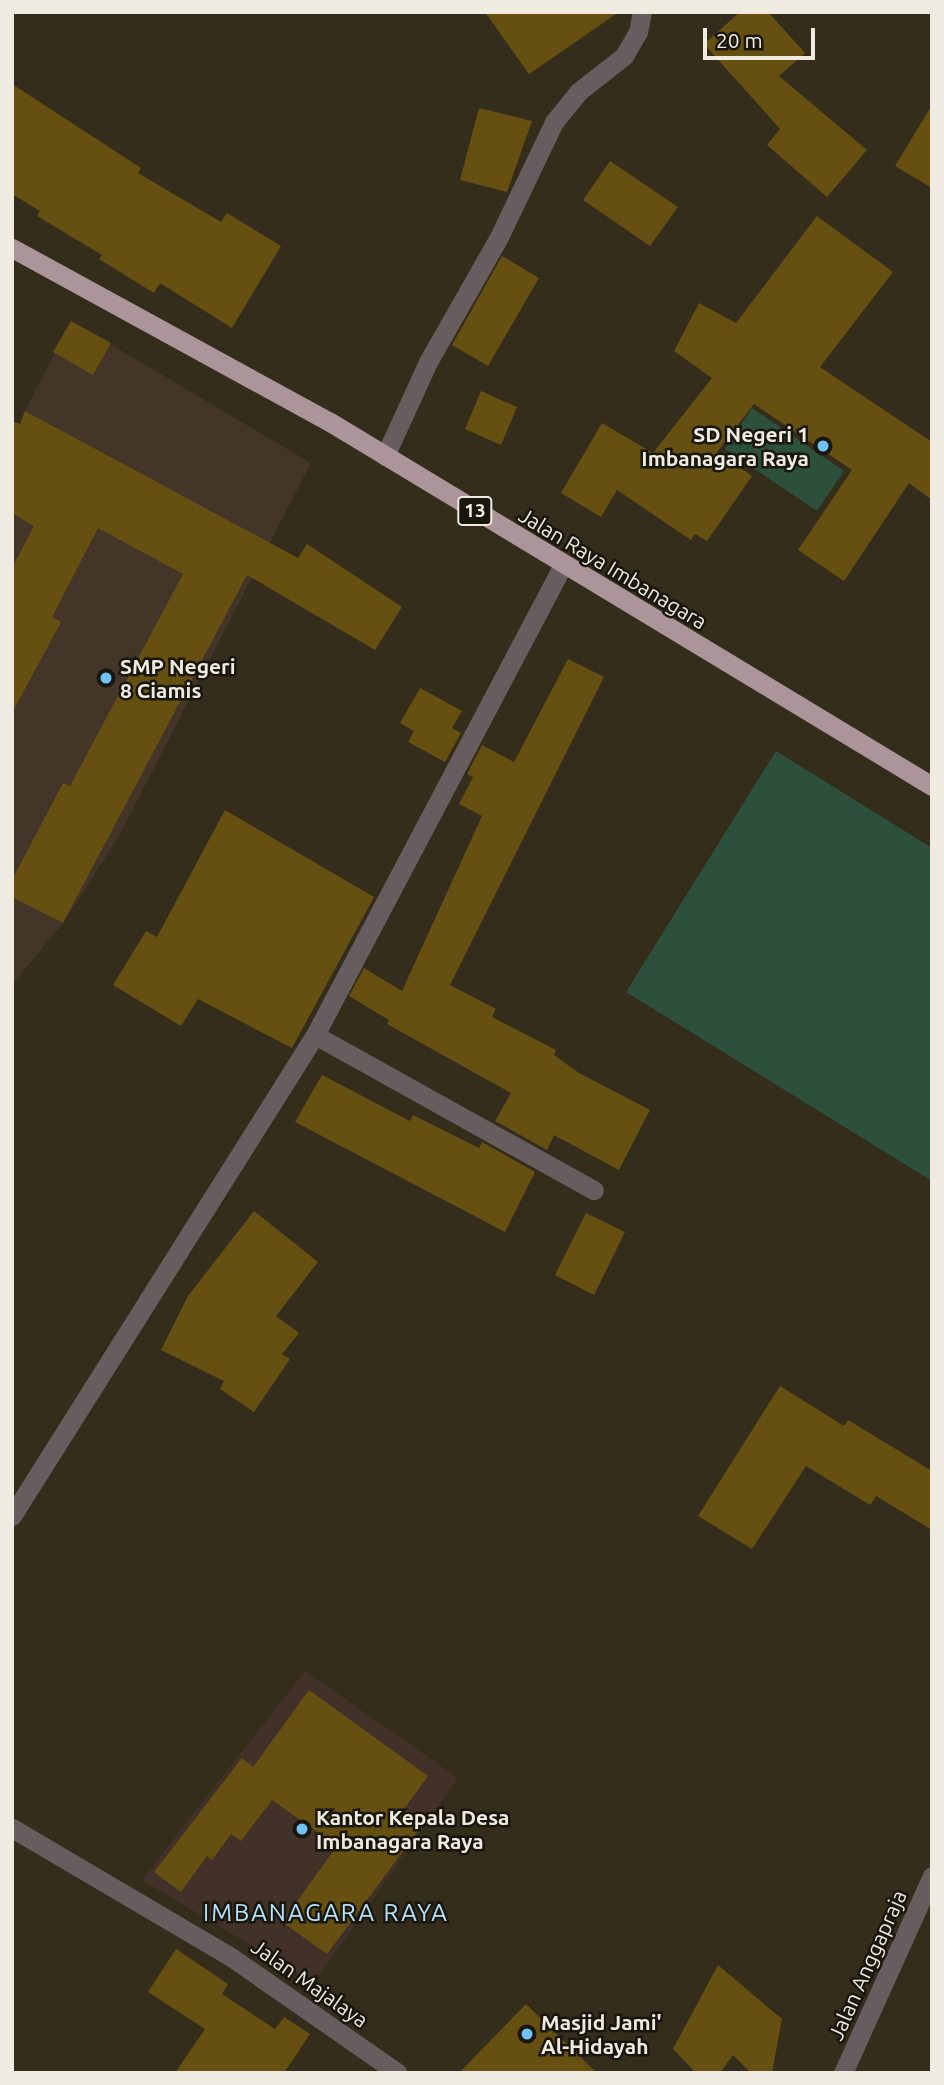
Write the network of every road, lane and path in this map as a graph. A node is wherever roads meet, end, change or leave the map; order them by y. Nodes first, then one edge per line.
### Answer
1 (642, 12) edge
2 (12, 247) edge
3 (385, 456) junction
4 (563, 565) junction
5 (932, 786) edge
6 (315, 1035) junction
7 (594, 1190) dead end
8 (12, 1516) edge
9 (12, 1828) edge
10 (932, 1876) edge
11 (398, 2073) edge
12 (843, 2073) edge

1 - 3 street
2 - 3 highway, Jalan Raya Imbanagara / 13
3 - 4 highway, Jalan Raya Imbanagara / 13
4 - 5 highway, Jalan Raya Imbanagara / 13
4 - 6 street
6 - 7 street
6 - 8 street
9 - 11 street, Jalan Majalaya
10 - 12 street, Jalan Anggapraja

